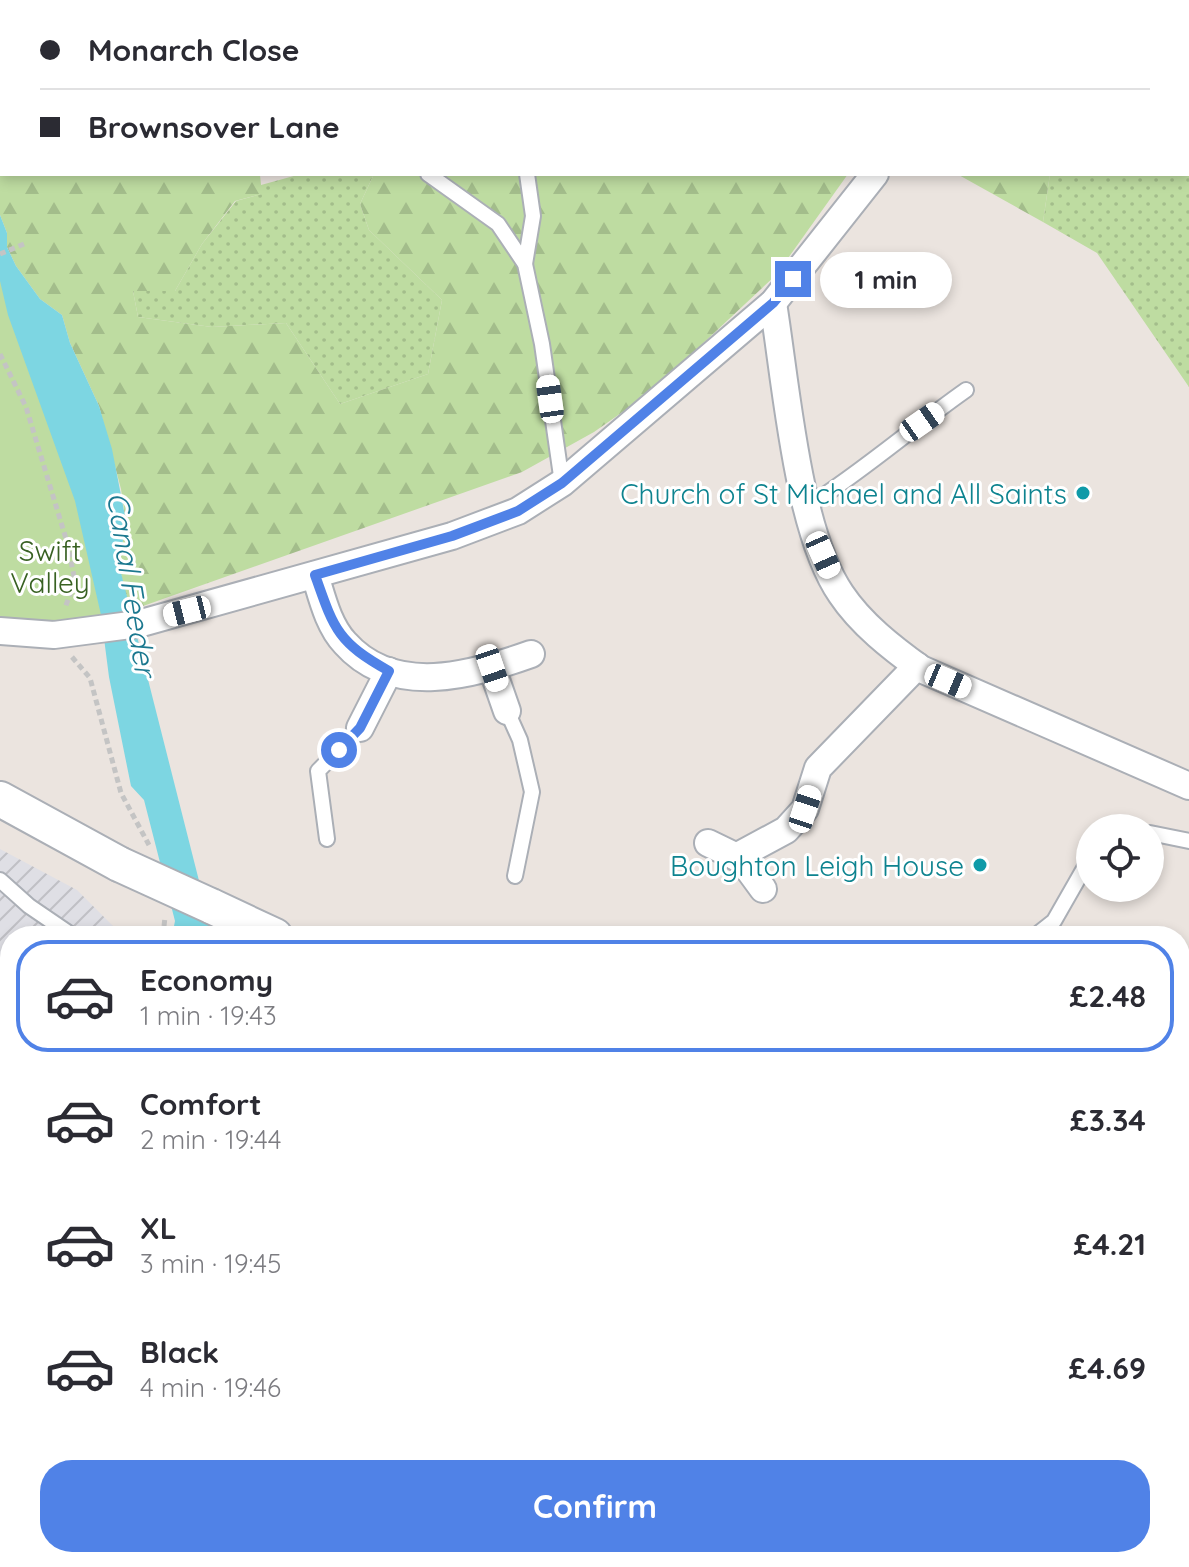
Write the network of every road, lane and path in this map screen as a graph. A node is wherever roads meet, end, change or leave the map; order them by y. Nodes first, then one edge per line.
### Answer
1 (431, 176) edge
2 (527, 176) edge
3 (873, 176) edge
4 (24, 244) dead end
5 (0, 254) edge
6 (525, 264) junction
7 (773, 303) junction
8 (0, 354) edge
9 (966, 390) dead end
10 (562, 483) junction
11 (808, 506) junction
12 (315, 575) junction
13 (0, 631) edge
14 (54, 635) junction
15 (531, 654) dead end
16 (917, 666) junction
17 (492, 668) junction
18 (389, 671) junction
19 (507, 711) joint
20 (360, 728) joint
21 (1189, 786) edge
22 (0, 799) edge
23 (1164, 836) edge
24 (327, 839) dead end
25 (1189, 841) edge
26 (708, 843) dead end
27 (736, 857) junction
28 (135, 859) junction
29 (515, 876) dead end
30 (0, 880) edge
31 (1076, 882) edge
32 (763, 889) dead end
33 (163, 908) dead end
34 (58, 926) edge
35 (163, 926) edge
36 (254, 926) edge
37 (1048, 926) edge

1 - 6 lane
2 - 6 lane
3 - 7 street
4 - 5 path
6 - 10 lane
7 - 10 street
7 - 11 street
8 - 14 path
9 - 11 lane
10 - 12 street
11 - 16 street
12 - 14 street
12 - 18 street
13 - 14 street
14 - 28 path
15 - 17 street
16 - 21 street
16 - 27 street
17 - 18 street
17 - 19 street
18 - 20 street
19 - 29 lane
20 - 24 lane
22 - 28 street
23 - 25 lane
26 - 27 street
27 - 32 street
28 - 36 street, bridge
30 - 34 lane
31 - 37 lane
33 - 35 path

